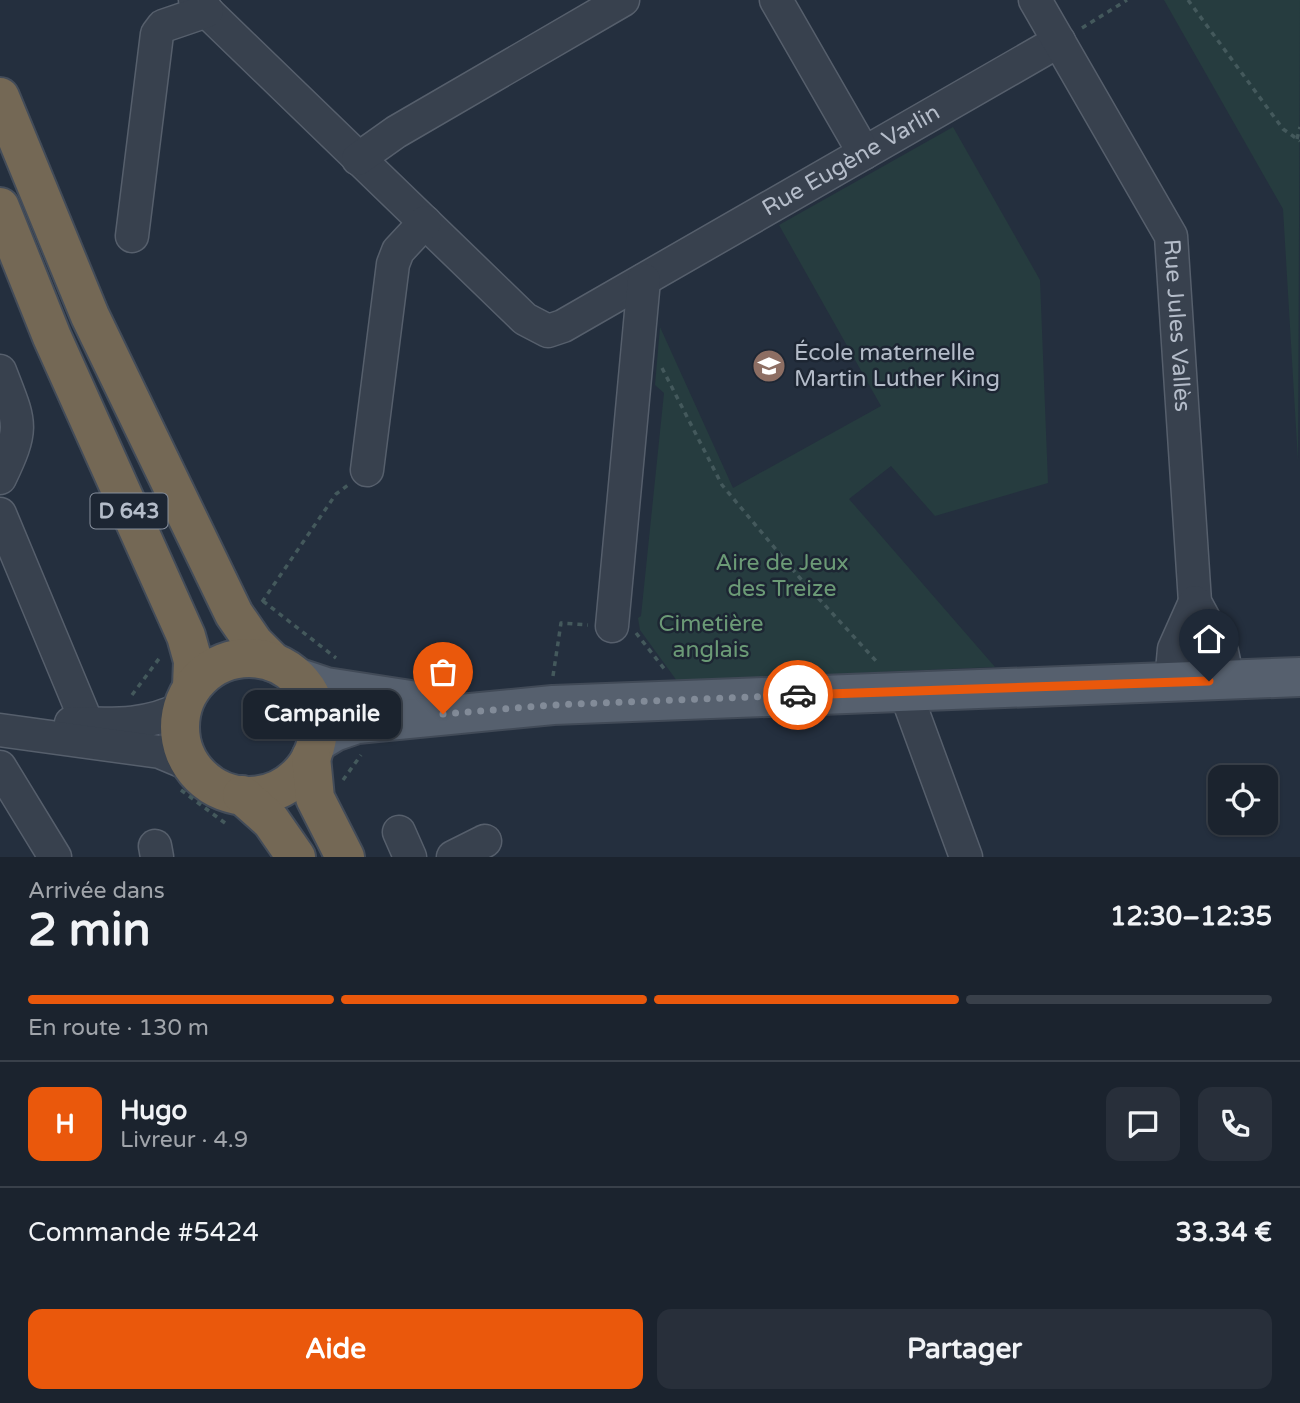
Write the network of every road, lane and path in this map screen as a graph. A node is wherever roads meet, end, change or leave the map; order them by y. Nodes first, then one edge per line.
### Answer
1 (624, 0) edge
2 (776, 0) edge
3 (1035, 0) edge
4 (1127, 0) edge
5 (1188, 0) edge
6 (201, 6) edge
7 (1059, 41) junction
8 (0, 97) edge
9 (1300, 127) edge
10 (1299, 140) edge
11 (864, 153) junction
12 (358, 159) junction
13 (0, 207) edge
14 (425, 222) junction
15 (132, 236) dead end
16 (644, 280) junction
17 (638, 360) junction
18 (0, 371) edge
19 (367, 470) joint
20 (0, 478) edge
21 (0, 514) edge
22 (1195, 602) junction
23 (612, 626) junction
24 (168, 649) dead end
25 (345, 664) dead end
26 (285, 670) junction
27 (1300, 677) edge
28 (1228, 680) junction
29 (552, 682) dead end
30 (1171, 682) junction
31 (138, 689) dead end
32 (896, 692) junction
33 (187, 698) junction
34 (674, 700) junction
35 (505, 708) junction
36 (87, 723) junction
37 (0, 724) edge
38 (0, 730) edge
39 (362, 747) dead end
40 (313, 750) junction
41 (0, 767) edge
42 (185, 777) junction
43 (336, 789) dead end
44 (237, 811) junction
45 (485, 841) dead end
46 (55, 857) edge
47 (296, 857) edge
48 (345, 857) edge
49 (453, 857) edge
50 (966, 857) edge

1 - 12 street
2 - 11 street
3 - 7 street, Rue Jules Vallès
4 - 7 path
5 - 10 path
6 - 12 street, Rue Eugène Varlin
6 - 15 street, Rue Eugène Varlin
7 - 11 street, Rue Eugène Varlin
7 - 22 street, Rue Jules Vallès
8 - 26 highway, D 643
9 - 10 path
11 - 16 street, Rue Eugène Varlin
12 - 14 street, Rue Eugène Varlin
13 - 33 highway, D 643
14 - 16 street, Rue Eugène Varlin
14 - 19 street
16 - 17 street
17 - 23 street
17 - 32 path
18 - 20 street
19 - 25 path
21 - 36 street
22 - 28 street, Rue Jules Vallès
22 - 30 street, Rue Jules Vallès
23 - 29 path
23 - 34 path
24 - 31 path
26 - 33 highway
26 - 35 main road
26 - 40 highway
27 - 28 main road
28 - 30 main road
30 - 32 main road
32 - 34 main road
32 - 50 street
33 - 36 street
33 - 42 highway
34 - 35 main road
35 - 40 main road
36 - 37 street
38 - 42 street
39 - 43 path
40 - 44 highway
40 - 48 highway
41 - 46 street
42 - 44 path
42 - 44 highway
44 - 47 highway
45 - 49 street

